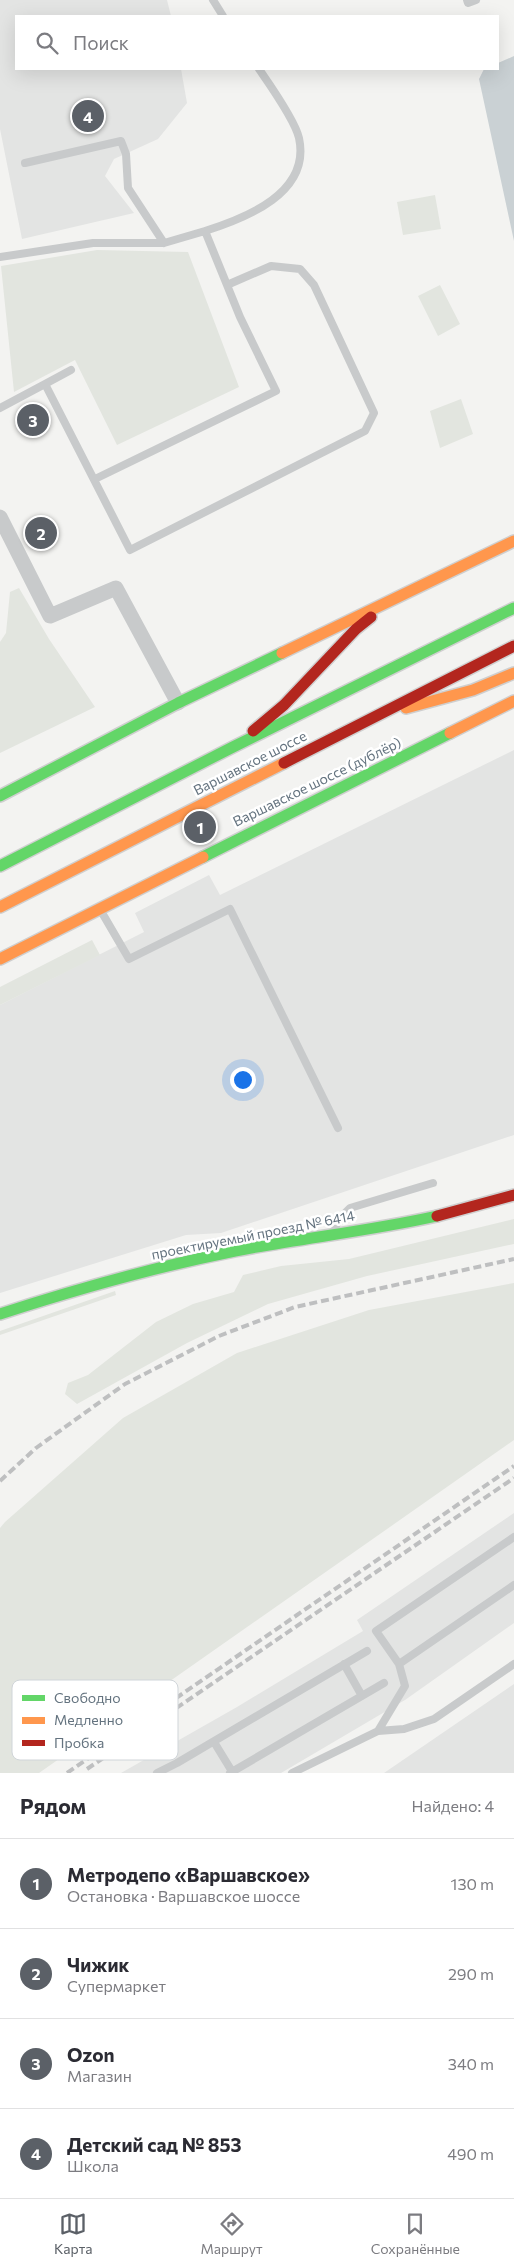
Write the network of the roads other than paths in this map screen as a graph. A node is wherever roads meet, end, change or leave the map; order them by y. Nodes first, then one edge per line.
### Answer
1 (212, 0) edge
2 (466, 0) edge
3 (476, 0) edge
4 (222, 15) edge
5 (260, 70) edge
6 (24, 164) dead end
7 (206, 232) junction
8 (164, 243) junction
9 (0, 257) edge
10 (228, 285) junction
11 (71, 370) dead end
12 (45, 384) junction
13 (0, 408) edge
14 (95, 480) junction
15 (1, 521) edge
16 (514, 541) edge
17 (405, 592) junction
18 (514, 608) edge
19 (514, 646) edge
20 (514, 673) edge
21 (514, 701) edge
22 (178, 703) junction
23 (377, 716) junction
24 (233, 747) junction
25 (0, 796) edge
26 (0, 866) edge
27 (0, 907) edge
28 (100, 908) junction
29 (0, 959) edge
30 (338, 1128) dead end
31 (433, 1183) dead end
32 (514, 1195) edge
33 (331, 1236) junction
34 (0, 1314) edge
35 (514, 1537) edge
36 (514, 1585) edge
37 (367, 1651) dead end
38 (344, 1664) junction
39 (399, 1664) junction
40 (514, 1664) edge
41 (384, 1683) dead end
42 (362, 1696) junction
43 (378, 1731) junction
44 (214, 1742) junction
45 (157, 1773) edge
46 (231, 1773) edge
47 (292, 1773) edge

1 - 4 lane
2 - 3 lane
5 - 7 lane
6 - 8 lane
7 - 8 lane
7 - 10 lane
8 - 9 lane
10 - 14 lane
10 - 14 lane
11 - 12 lane
12 - 13 lane
12 - 14 lane
15 - 22 street
16 - 17 main road
17 - 22 main road
17 - 24 main road
18 - 24 main road, Варшавское шоссе
19 - 23 main road, Варшавское шоссе
20 - 23 main road
21 - 28 main road, Варшавское шоссе (дублёр)
22 - 25 main road
23 - 27 main road, Варшавское шоссе
24 - 26 main road, Варшавское шоссе
28 - 29 main road, Варшавское шоссе (дублёр)
28 - 30 lane
31 - 33 lane
32 - 33 main road, проектируемый проезд № 6414
33 - 34 main road, проектируемый проезд № 6414
35 - 39 lane
36 - 39 lane
37 - 38 lane
38 - 42 lane
38 - 44 lane
39 - 43 lane
40 - 43 lane
41 - 42 lane
42 - 46 lane
43 - 47 lane
44 - 45 lane
44 - 46 lane

